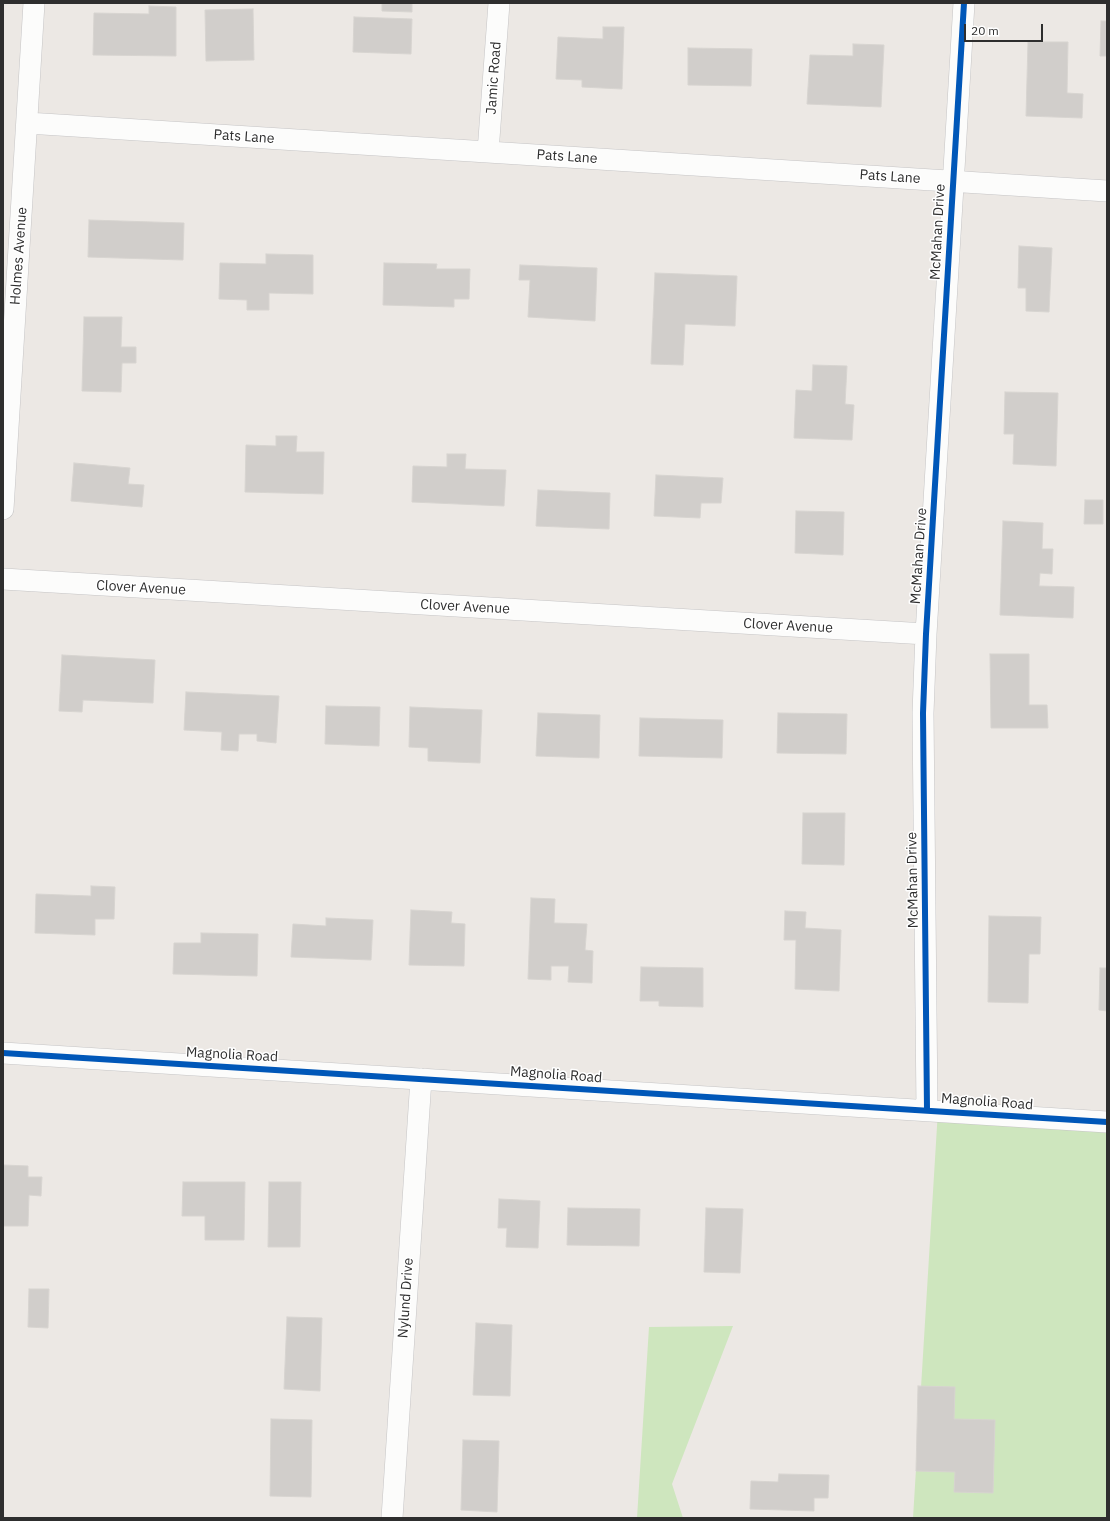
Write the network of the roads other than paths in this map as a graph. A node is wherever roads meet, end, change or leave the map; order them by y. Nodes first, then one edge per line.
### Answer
1 (34, 3) edge
2 (499, 3) edge
3 (964, 3) edge
4 (27, 123) junction
5 (488, 152) junction
6 (953, 181) junction
7 (1107, 191) edge
8 (3, 509) edge
9 (3, 579) edge
10 (926, 634) junction
11 (3, 1053) edge
12 (421, 1079) junction
13 (927, 1110) junction
14 (1107, 1122) edge
15 (392, 1518) edge

1 - 4 street, Holmes Avenue
2 - 5 street, Jamic Road
3 - 6 street, McMahan Drive
4 - 5 street, Pats Lane
4 - 8 street, Holmes Avenue
5 - 6 street, Pats Lane
6 - 7 street, Pats Lane
6 - 10 street, McMahan Drive
9 - 10 street, Clover Avenue
10 - 13 street, McMahan Drive
11 - 12 street, Magnolia Road
12 - 13 street, Magnolia Road
12 - 15 street, Nylund Drive
13 - 14 street, Magnolia Road

